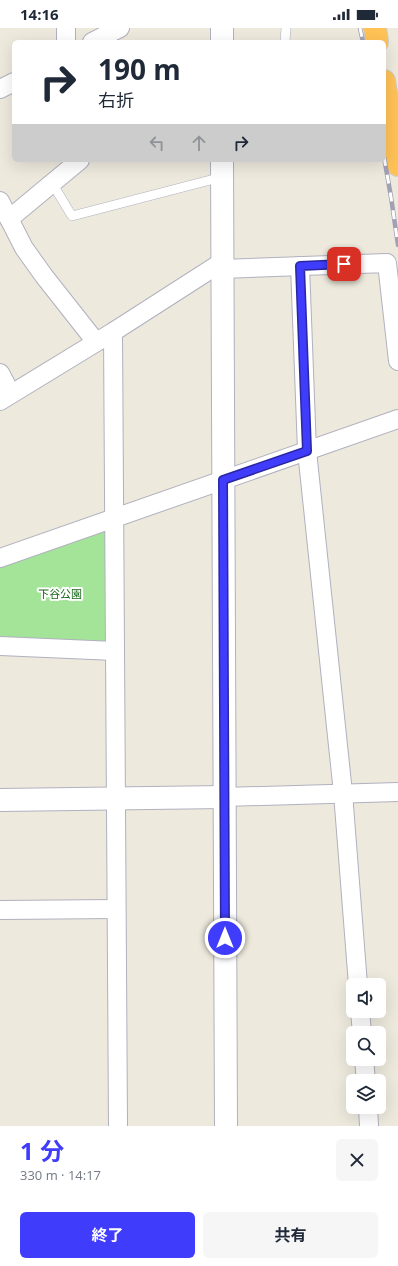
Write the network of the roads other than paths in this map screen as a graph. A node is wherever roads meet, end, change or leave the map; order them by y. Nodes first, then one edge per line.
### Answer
1 (66, 28) edge
2 (120, 28) edge
3 (222, 28) edge
4 (286, 28) edge
5 (375, 28) edge
6 (66, 40) edge
7 (96, 40) edge
8 (222, 40) edge
9 (285, 40) edge
10 (378, 40) edge
11 (12, 83) edge
12 (0, 90) edge
13 (386, 93) edge
14 (78, 162) edge
15 (398, 165) edge
16 (222, 168) edge
17 (52, 183) junction
18 (0, 201) edge
19 (9, 219) junction
20 (222, 265) junction
21 (300, 266) junction
22 (112, 332) junction
23 (96, 342) junction
24 (398, 362) edge
25 (0, 373) edge
26 (5, 397) edge
27 (398, 419) edge
28 (307, 451) junction
29 (223, 480) junction
30 (114, 519) junction
31 (1, 555) edge
32 (0, 646) edge
33 (115, 651) junction
34 (398, 792) edge
35 (343, 793) junction
36 (224, 797) junction
37 (116, 798) junction
38 (0, 800) edge
39 (116, 909) junction
40 (0, 910) edge
41 (357, 978) edge
42 (368, 1114) edge
43 (118, 1126) edge
44 (226, 1126) edge
45 (369, 1126) edge

1 - 6 street
2 - 7 street
3 - 8 street
4 - 9 lane
5 - 10 highway
11 - 12 street
13 - 15 highway
14 - 17 street
16 - 17 lane
16 - 20 street
17 - 19 street
18 - 19 street
19 - 23 street
20 - 21 street
20 - 22 street
20 - 29 street
21 - 24 street
21 - 28 street
22 - 23 street
22 - 30 street
23 - 26 street
25 - 26 street
27 - 28 street
28 - 29 street
28 - 35 street
29 - 30 street
29 - 36 street
30 - 31 street
30 - 33 street
32 - 33 street
33 - 37 street
34 - 35 street
35 - 36 street
35 - 41 street
36 - 37 street
36 - 44 street
37 - 38 street
37 - 39 street
39 - 40 street
39 - 43 street
42 - 45 street

